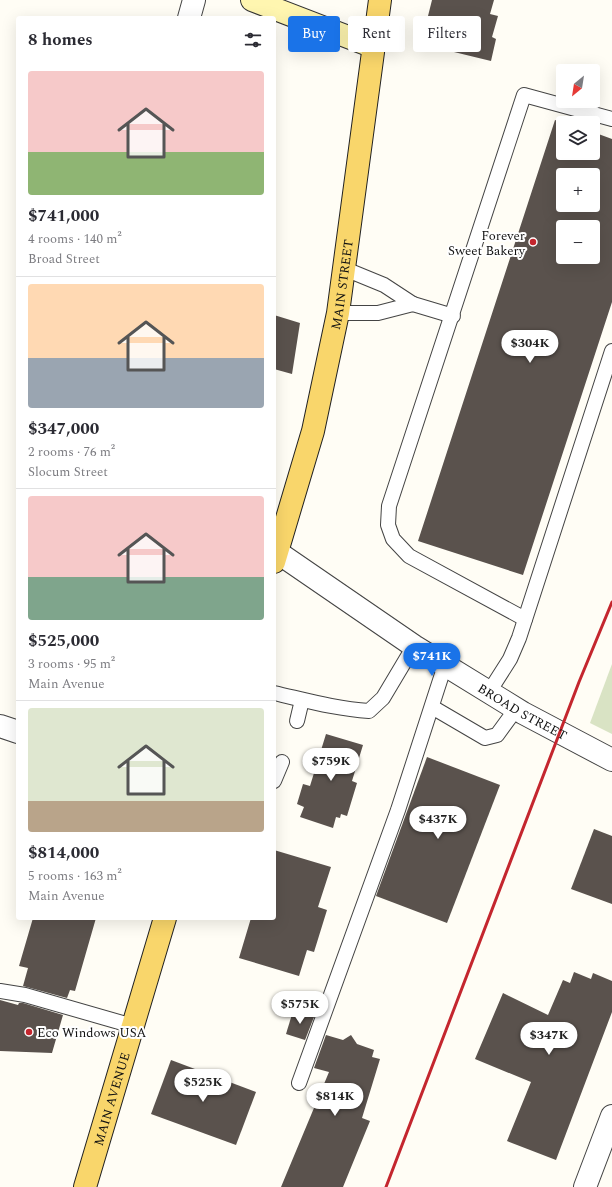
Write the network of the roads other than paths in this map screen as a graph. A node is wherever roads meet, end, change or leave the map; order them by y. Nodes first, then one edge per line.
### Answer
1 (194, 0) edge
2 (252, 0) edge
3 (380, 0) edge
4 (190, 16) edge
5 (378, 16) edge
6 (348, 37) edge
7 (373, 52) edge
8 (612, 120) edge
9 (345, 269) junction
10 (413, 304) junction
11 (338, 313) junction
12 (453, 316) junction
13 (612, 351) edge
14 (276, 557) edge
15 (525, 619) junction
16 (414, 646) junction
17 (445, 665) junction
18 (489, 692) junction
19 (276, 694) edge
20 (302, 700) junction
21 (432, 707) junction
22 (516, 709) junction
23 (297, 720) dead end
24 (0, 726) edge
25 (16, 731) edge
26 (612, 760) edge
27 (282, 762) dead end
28 (276, 776) edge
29 (164, 920) edge
30 (0, 991) edge
31 (133, 1026) junction
32 (299, 1083) dead end
33 (612, 1116) edge
34 (85, 1187) edge
35 (586, 1187) edge

1 - 4 street
2 - 6 main road
3 - 5 main road, MAIN STREET
7 - 9 main road, MAIN STREET
8 - 12 lane
9 - 10 lane
9 - 11 main road, MAIN STREET
10 - 11 lane
10 - 12 lane
11 - 14 main road, MAIN STREET
12 - 15 lane
13 - 15 lane
14 - 16 street, BROAD STREET
15 - 18 lane
16 - 17 street, BROAD STREET
16 - 20 lane
17 - 18 street, BROAD STREET
17 - 21 lane
18 - 22 street, BROAD STREET
19 - 20 lane
20 - 23 lane
21 - 22 lane
21 - 32 lane
22 - 26 street, BROAD STREET
24 - 25 street
27 - 28 lane
29 - 31 main road, MAIN AVENUE
30 - 31 lane
31 - 34 main road, MAIN AVENUE
33 - 35 street

